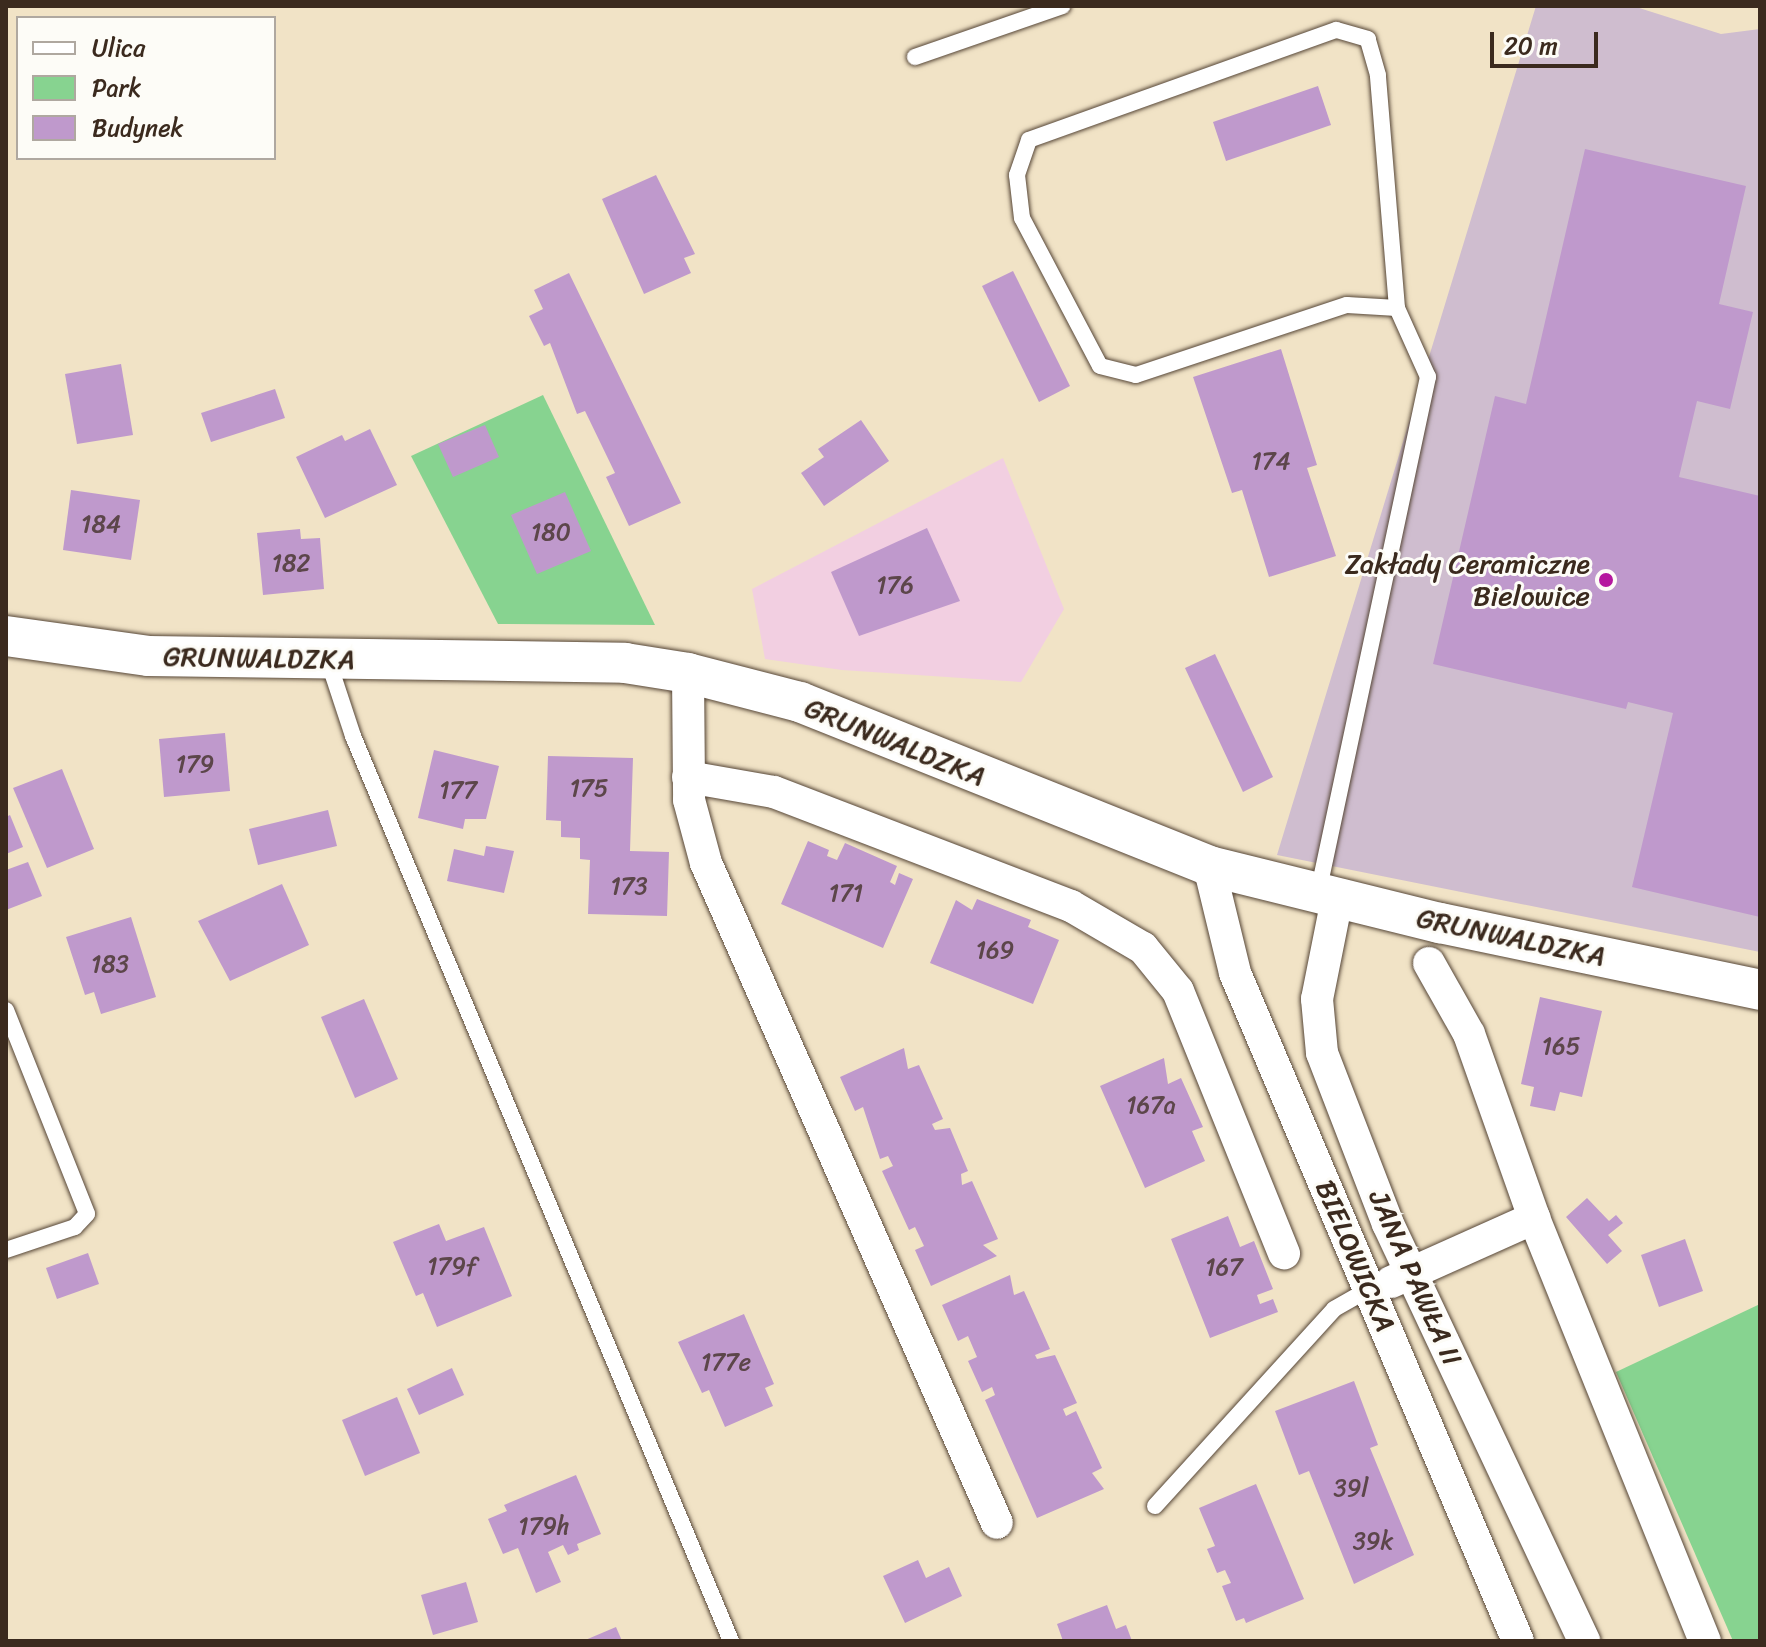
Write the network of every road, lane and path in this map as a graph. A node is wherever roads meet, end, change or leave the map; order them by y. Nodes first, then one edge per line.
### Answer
1 (1062, 6) edge
2 (915, 57) dead end
3 (1397, 308) junction
4 (6, 636) edge
5 (328, 660) junction
6 (688, 673) junction
7 (688, 777) junction
8 (1209, 866) junction
9 (1328, 897) junction
10 (1429, 963) dead end
11 (1760, 990) edge
12 (6, 1010) edge
13 (1534, 1218) junction
14 (6, 1250) edge
15 (1284, 1253) dead end
16 (1413, 1276) junction
17 (1369, 1289) junction
18 (1155, 1506) dead end
19 (997, 1523) dead end
20 (731, 1641) edge
21 (1518, 1641) edge
22 (1584, 1641) edge
23 (1705, 1641) edge

1 - 2 lane
3 - 3 lane
3 - 9 lane
4 - 5 street, GRUNWALDZKA
5 - 6 street, GRUNWALDZKA
5 - 20 lane
6 - 7 street
6 - 8 street, GRUNWALDZKA
7 - 15 street
7 - 19 street
8 - 9 street, GRUNWALDZKA
8 - 17 street, BIELOWICKA
9 - 11 street, GRUNWALDZKA
9 - 16 street, JANA PAWŁA II
10 - 13 street
12 - 14 lane
13 - 16 street
13 - 23 street
16 - 17 street
16 - 22 street, JANA PAWŁA II
17 - 18 lane
17 - 21 street, BIELOWICKA

